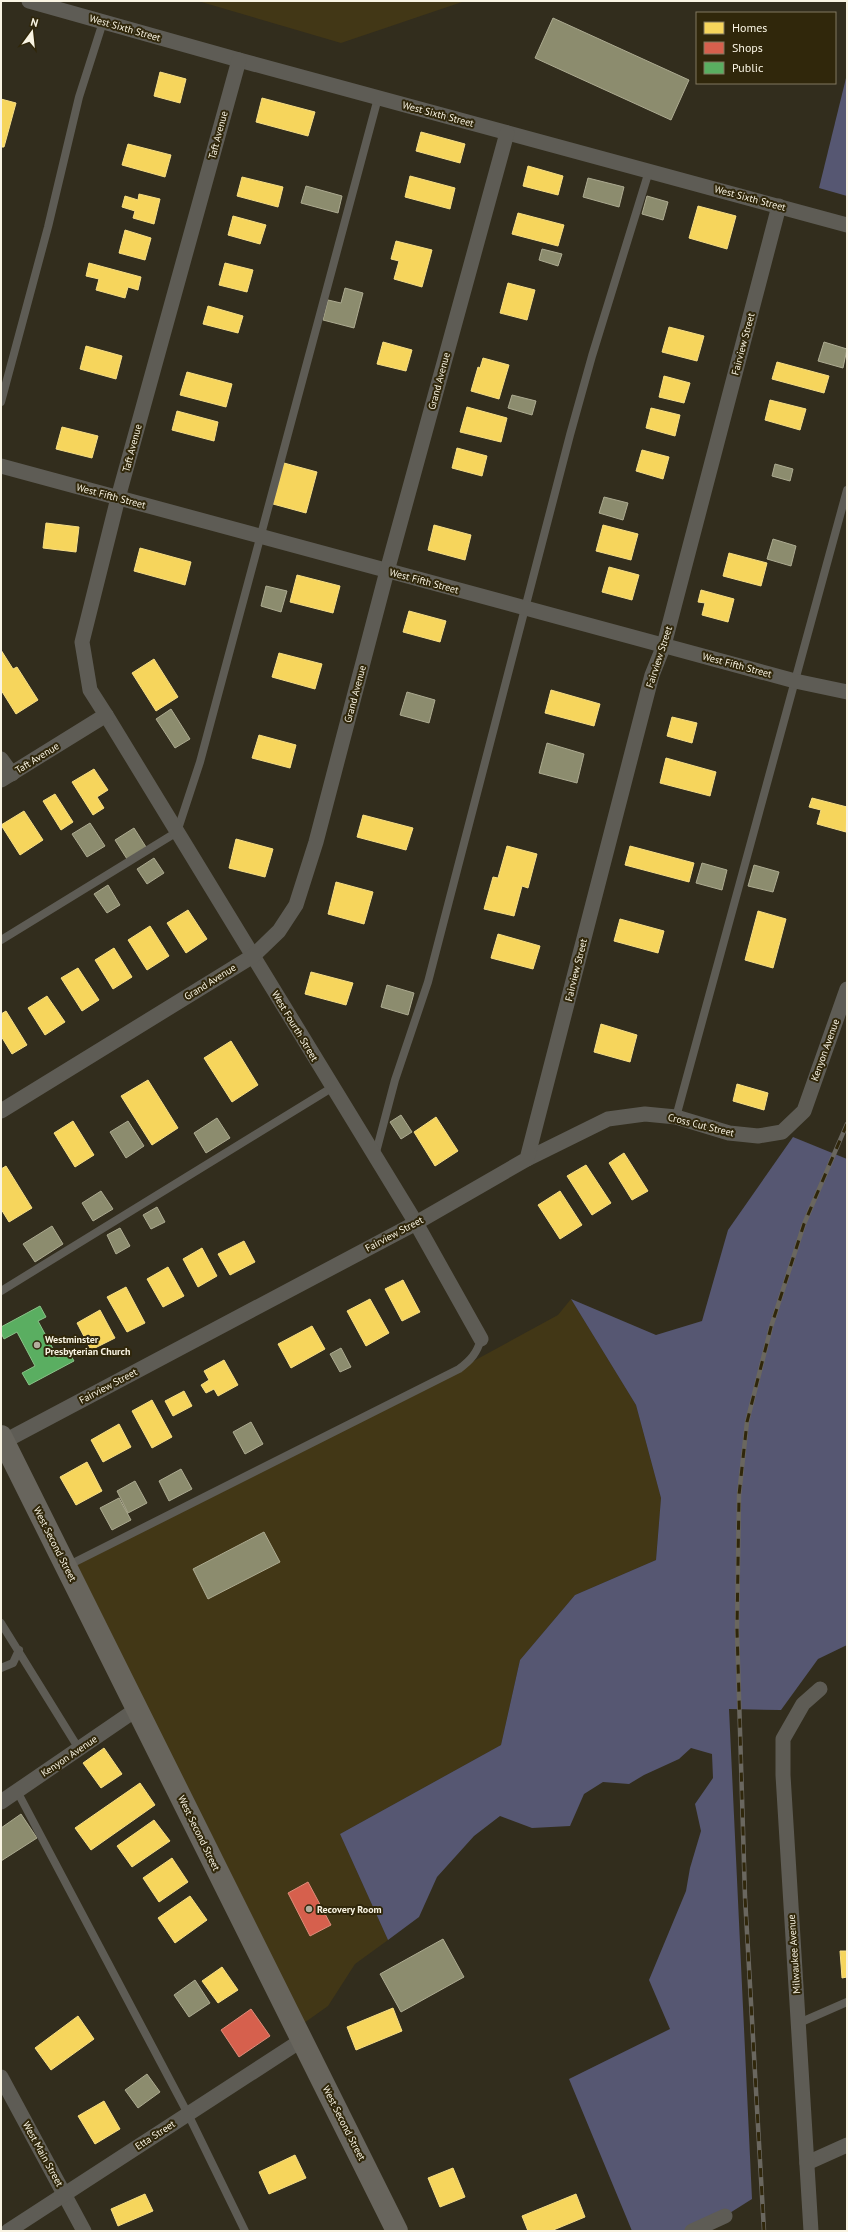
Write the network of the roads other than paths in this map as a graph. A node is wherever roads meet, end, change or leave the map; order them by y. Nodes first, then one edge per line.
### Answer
1 (29, 1) edge
2 (103, 22) junction
3 (239, 60) junction
4 (378, 98) junction
5 (507, 133) junction
6 (649, 171) junction
7 (780, 206) junction
8 (847, 225) edge
9 (1, 402) edge
10 (1, 466) edge
11 (847, 490) edge
12 (118, 498) junction
13 (260, 538) junction
14 (387, 570) junction
15 (526, 608) junction
16 (664, 646) junction
17 (795, 681) junction
18 (847, 692) edge
19 (106, 715) junction
20 (1, 759) edge
21 (6, 777) edge
22 (177, 832) junction
23 (1, 940) edge
24 (253, 956) junction
25 (847, 989) edge
26 (333, 1086) junction
27 (1, 1111) edge
28 (804, 1111) joint
29 (676, 1117) junction
30 (375, 1156) junction
31 (527, 1159) junction
32 (416, 1222) junction
33 (1, 1291) edge
34 (481, 1339) joint
35 (2, 1440) edge
36 (66, 1566) junction
37 (1, 1623) edge
38 (19, 1650) junction
39 (1, 1668) edge
40 (820, 1689) dead end
41 (138, 1709) junction
42 (79, 1749) junction
43 (17, 1791) junction
44 (1, 1802) edge
45 (847, 2002) edge
46 (799, 2023) junction
47 (302, 2040) junction
48 (1, 2076) edge
49 (188, 2114) junction
50 (847, 2145) edge
51 (807, 2163) junction
52 (65, 2194) junction
53 (725, 2216) dead end
54 (8, 2231) edge
55 (84, 2231) edge
56 (245, 2231) edge
57 (397, 2231) edge
58 (692, 2231) edge
59 (811, 2231) edge

1 - 2 street, West Sixth Street
2 - 3 street, West Sixth Street
2 - 9 lane
3 - 4 street, West Sixth Street
3 - 12 street, Taft Avenue
4 - 5 street, West Sixth Street
4 - 13 lane
5 - 6 street, West Sixth Street
5 - 14 street, Grand Avenue
6 - 7 street, West Sixth Street
6 - 15 lane
7 - 8 street, West Sixth Street
7 - 16 street, Fairview Street
10 - 12 street, West Fifth Street
11 - 17 lane
12 - 13 street, West Fifth Street
12 - 19 street, Taft Avenue
13 - 14 street, West Fifth Street
13 - 22 lane
14 - 15 street, West Fifth Street
14 - 24 street, Grand Avenue
15 - 16 street, West Fifth Street
15 - 30 lane
16 - 17 street, West Fifth Street
16 - 31 street, Fairview Street
17 - 18 street, West Fifth Street
17 - 29 lane
19 - 21 street, Taft Avenue
19 - 22 street, West Fourth Street
20 - 21 street
22 - 23 lane
22 - 24 street, West Fourth Street
24 - 26 street, West Fourth Street
24 - 27 street, Grand Avenue
25 - 28 street, Kenyon Avenue
26 - 30 street, West Fourth Street
26 - 33 lane
28 - 29 street, Cross Cut Street
29 - 31 street, Cross Cut Street
30 - 32 street, West Fourth Street
31 - 32 street, Fairview Street
32 - 34 street, West Fourth Street
32 - 35 street, Fairview Street
34 - 36 lane
35 - 36 main road, West Second Street
36 - 41 main road, West Second Street
37 - 38 lane
38 - 39 lane
38 - 42 lane
40 - 46 street, Milwaukee Avenue
41 - 42 street, Kenyon Avenue
41 - 47 main road, West Second Street
42 - 43 street, Kenyon Avenue
43 - 44 street, Kenyon Avenue
43 - 49 lane
45 - 46 lane
46 - 51 street, Milwaukee Avenue
47 - 49 street, Etta Street
47 - 57 main road, West Second Street
48 - 52 street, West Main Street
49 - 52 street, Etta Street
49 - 56 lane
50 - 51 street
51 - 59 street, Milwaukee Avenue
52 - 54 street, Etta Street
52 - 55 street, West Main Street
53 - 58 street

